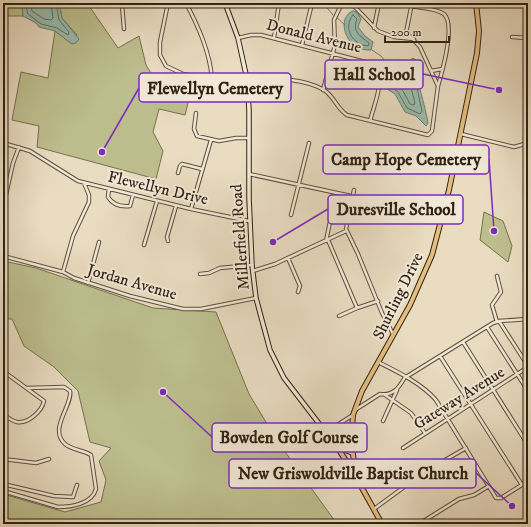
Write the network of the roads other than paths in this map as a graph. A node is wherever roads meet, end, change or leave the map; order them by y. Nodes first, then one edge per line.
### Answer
1 (112, 3) edge
2 (126, 3) edge
3 (168, 3) edge
4 (186, 3) edge
5 (225, 3) edge
6 (279, 3) edge
7 (312, 3) edge
8 (342, 3) edge
9 (351, 3) edge
10 (379, 3) edge
11 (476, 3) edge
12 (411, 4) edge
13 (122, 5) junction
14 (374, 28) junction
15 (124, 29) dead end
16 (528, 30) edge
17 (406, 32) junction
18 (512, 37) dead end
19 (238, 38) junction
20 (274, 38) junction
21 (405, 38) junction
22 (527, 38) edge
23 (414, 39) junction
24 (302, 45) junction
25 (333, 53) junction
26 (442, 69) junction
27 (431, 71) junction
28 (212, 79) junction
29 (247, 79) junction
30 (247, 85) junction
31 (438, 86) junction
32 (323, 90) junction
33 (196, 113) dead end
34 (370, 121) junction
35 (461, 134) junction
36 (249, 138) junction
37 (211, 140) junction
38 (3, 143) edge
39 (309, 143) dead end
40 (528, 143) edge
41 (19, 147) junction
42 (202, 169) junction
43 (178, 173) dead end
44 (249, 174) junction
45 (84, 183) junction
46 (298, 184) junction
47 (109, 189) junction
48 (354, 190) dead end
49 (133, 195) junction
50 (351, 197) junction
51 (157, 201) junction
52 (176, 206) junction
53 (3, 208) edge
54 (191, 209) junction
55 (337, 210) dead end
56 (291, 215) dead end
57 (249, 221) junction
58 (346, 231) junction
59 (168, 241) dead end
60 (327, 241) junction
61 (99, 242) dead end
62 (144, 245) dead end
63 (3, 256) edge
64 (288, 258) junction
65 (252, 265) junction
66 (253, 271) junction
67 (63, 272) junction
68 (200, 274) dead end
69 (497, 276) dead end
70 (88, 283) junction
71 (298, 292) dead end
72 (256, 298) junction
73 (378, 301) junction
74 (356, 308) junction
75 (339, 316) dead end
76 (528, 319) edge
77 (498, 321) junction
78 (487, 327) junction
79 (393, 334) junction
80 (463, 342) junction
81 (440, 356) junction
82 (378, 362) junction
83 (528, 366) edge
84 (3, 371) edge
85 (518, 375) junction
86 (405, 377) junction
87 (27, 388) junction
88 (397, 390) junction
89 (493, 390) junction
90 (528, 391) edge
91 (384, 395) junction
92 (392, 400) junction
93 (471, 404) junction
94 (354, 413) junction
95 (3, 414) edge
96 (448, 419) junction
97 (383, 421) dead end
98 (326, 432) junction
99 (426, 433) junction
100 (528, 444) edge
101 (338, 448) junction
102 (403, 448) dead end
103 (466, 448) junction
104 (352, 452) junction
105 (3, 459) edge
106 (49, 459) dead end
107 (359, 481) junction
108 (528, 482) edge
109 (3, 484) edge
110 (77, 485) dead end
111 (522, 485) junction
112 (489, 486) junction
113 (3, 491) edge
114 (374, 509) junction
115 (422, 522) dead end
116 (382, 524) edge

1 - 13 street
2 - 13 street
3 - 28 street
4 - 28 street
5 - 19 main road, Millerfield Road
6 - 20 street
7 - 24 street
8 - 25 street
9 - 14 street
10 - 14 street
11 - 35 main road, Shurling Drive
12 - 17 street
12 - 26 street
13 - 15 street
14 - 21 street
16 - 22 street
17 - 21 street
17 - 23 street
18 - 22 street
19 - 20 street, Donald Avenue
19 - 29 main road, Millerfield Road
20 - 24 street, Donald Avenue
21 - 23 street
23 - 27 street
24 - 25 street, Donald Avenue
25 - 32 street
25 - 34 street, Donald Avenue
26 - 27 street
26 - 31 street
27 - 31 street
28 - 30 street
29 - 30 main road, Millerfield Road
29 - 32 street
30 - 36 main road, Millerfield Road
31 - 34 street
32 - 34 street
33 - 37 street
35 - 40 street
35 - 79 main road, Shurling Drive
36 - 37 street
36 - 44 main road, Millerfield Road
37 - 42 street
38 - 41 street, Flewellyn Drive
39 - 46 street
41 - 45 street, Flewellyn Drive
41 - 53 street
42 - 43 street
42 - 54 street
44 - 46 street
44 - 57 main road, Millerfield Road
45 - 47 street, Flewellyn Drive
45 - 67 street
46 - 50 street
46 - 56 street
47 - 49 street, Flewellyn Drive
47 - 49 street
48 - 50 street
49 - 51 street, Flewellyn Drive
50 - 58 street
51 - 52 street, Flewellyn Drive
51 - 62 street
52 - 54 street, Flewellyn Drive
52 - 59 street
54 - 57 street, Flewellyn Drive
55 - 60 street
57 - 65 main road, Millerfield Road
58 - 60 street
58 - 73 street
60 - 64 street
60 - 74 street
61 - 70 street
63 - 67 street, Jordan Avenue
64 - 66 street
64 - 71 street
65 - 66 main road, Millerfield Road
65 - 68 street
66 - 72 main road, Millerfield Road
67 - 70 street, Jordan Avenue
69 - 77 street
70 - 72 street, Jordan Avenue
72 - 98 main road, Millerfield Road
73 - 74 street
73 - 79 street
74 - 75 street
76 - 77 street
77 - 78 street
77 - 83 street
78 - 80 street
78 - 85 street
79 - 82 main road, Shurling Drive
80 - 81 street
80 - 89 street
81 - 86 street
81 - 93 street
82 - 86 street
82 - 94 main road, Shurling Drive
83 - 85 street, Gateway Avenue
84 - 87 street
85 - 89 street, Gateway Avenue
85 - 90 street
86 - 88 street, Gateway Avenue
86 - 96 street
87 - 95 street
87 - 113 street
88 - 91 street
88 - 92 street, Gateway Avenue
89 - 93 street, Gateway Avenue
89 - 100 street
91 - 92 street
91 - 94 street
92 - 97 street, Gateway Avenue
92 - 99 street
93 - 96 street, Gateway Avenue
93 - 111 street
94 - 98 street
94 - 104 main road, Shurling Drive
96 - 99 street, Gateway Avenue
96 - 103 street
98 - 101 main road, Millerfield Road
99 - 102 street, Gateway Avenue
101 - 104 main road
101 - 107 main road
103 - 112 street
103 - 114 street
104 - 107 main road
105 - 106 street
107 - 114 main road
108 - 111 street
109 - 110 street
111 - 112 street
112 - 115 street
114 - 116 main road

